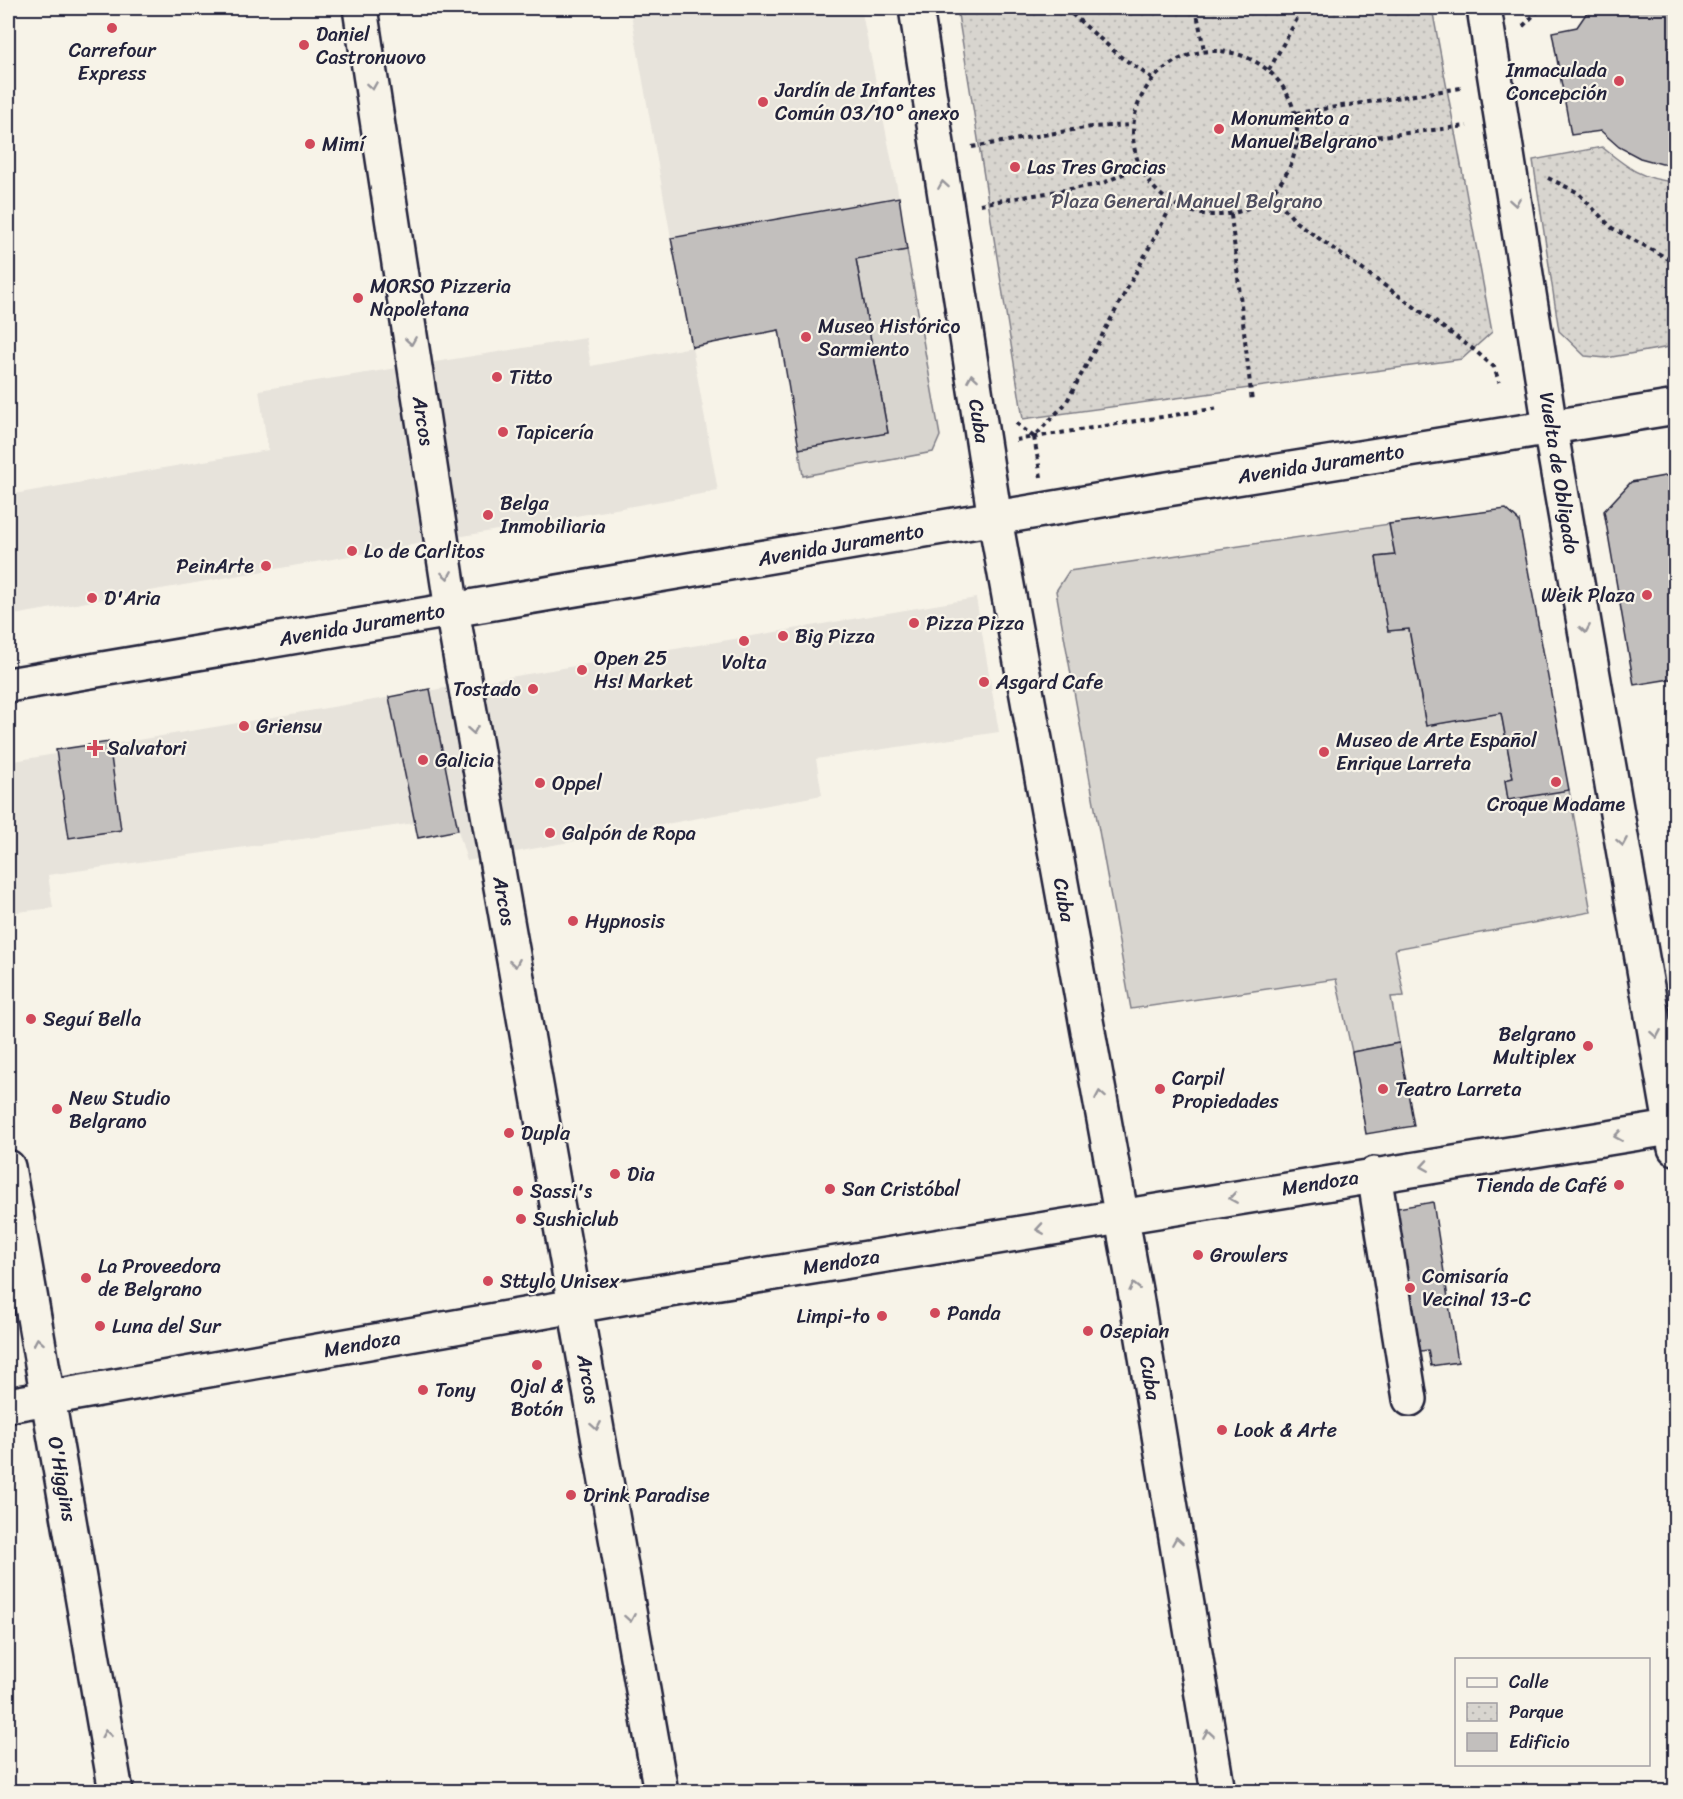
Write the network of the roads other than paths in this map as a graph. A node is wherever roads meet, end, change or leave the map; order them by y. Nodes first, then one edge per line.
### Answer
1 (360, 8) edge
2 (916, 8) edge
3 (1484, 8) edge
4 (1676, 407) edge
5 (1550, 427) junction
6 (995, 519) junction
7 (452, 610) junction
8 (8, 685) edge
9 (1674, 1135) edge
10 (8, 1167) edge
11 (1374, 1174) junction
12 (1122, 1216) junction
13 (574, 1306) junction
14 (48, 1399) junction
15 (1410, 1399) dead end
16 (8, 1405) edge
17 (116, 1791) edge
18 (661, 1791) edge
19 (1218, 1791) edge

1 -> 7 street, Arcos
6 -> 2 street, Cuba
3 -> 5 street, Vuelta de Obligado
4 - 5 street, Avenida Juramento
5 - 6 street, Avenida Juramento
5 -> 9 street, Vuelta de Obligado
6 - 7 street, Avenida Juramento
12 -> 6 street, Cuba
7 - 8 street, Avenida Juramento
7 -> 13 street, Arcos
9 -> 11 street, Mendoza
14 -> 10 street, O'Higgins
11 -> 12 street, Mendoza
11 - 15 street
12 -> 13 street, Mendoza
19 -> 12 street, Cuba
13 - 14 street, Mendoza
13 -> 18 street, Arcos
14 - 16 street, Mendoza
17 -> 14 street, O'Higgins

